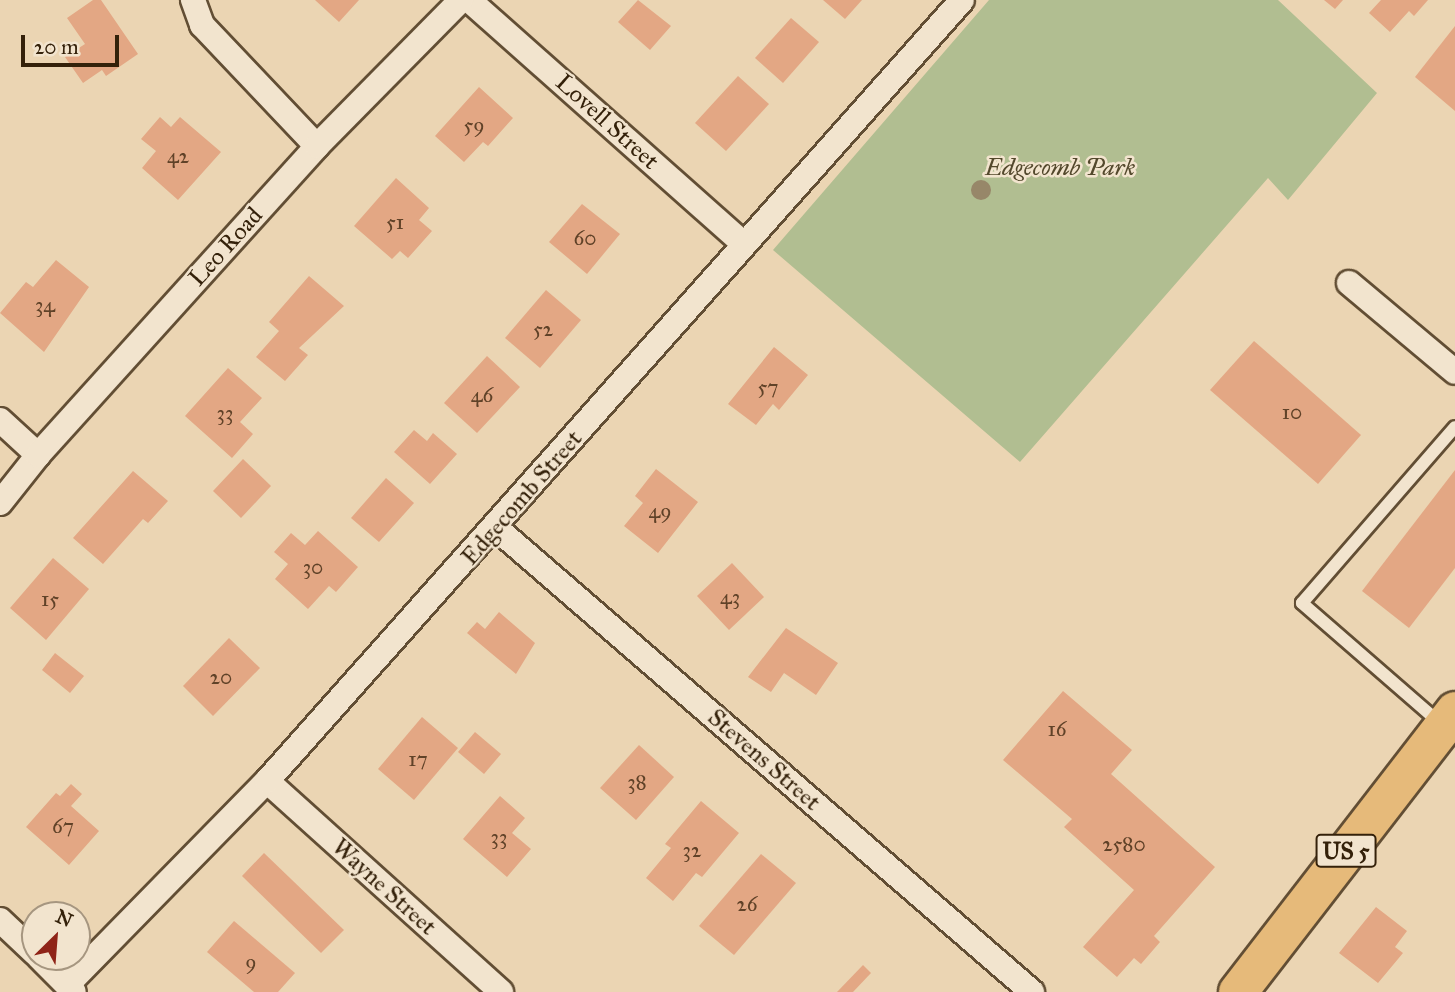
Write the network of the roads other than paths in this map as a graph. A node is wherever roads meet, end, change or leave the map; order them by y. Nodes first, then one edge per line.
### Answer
1 (193, 0) edge
2 (461, 0) edge
3 (469, 0) edge
4 (962, 0) edge
5 (317, 146) junction
6 (744, 244) junction
7 (1349, 283) dead end
8 (1455, 372) edge
9 (0, 420) edge
10 (1455, 426) edge
11 (38, 454) junction
12 (0, 503) edge
13 (496, 528) junction
14 (1449, 718) edge
15 (267, 781) junction
16 (0, 920) edge
17 (21, 940) edge
18 (53, 971) edge
19 (71, 988) edge
20 (501, 992) edge
21 (1032, 992) edge
22 (1238, 992) edge

1 - 5 street
2 - 5 street, Leo Road
3 - 6 street, Lovell Street
4 - 6 street, Edgecomb Street
5 - 11 street, Leo Road
6 - 13 street, Edgecomb Street
7 - 8 street
9 - 11 street
10 - 14 lane
11 - 12 street, Leo Road
13 - 15 street, Edgecomb Street
13 - 21 street, Stevens Street
14 - 22 main road, US 5
15 - 19 street, Edgecomb Street
15 - 20 street, Wayne Street
16 - 17 street
18 - 19 street

